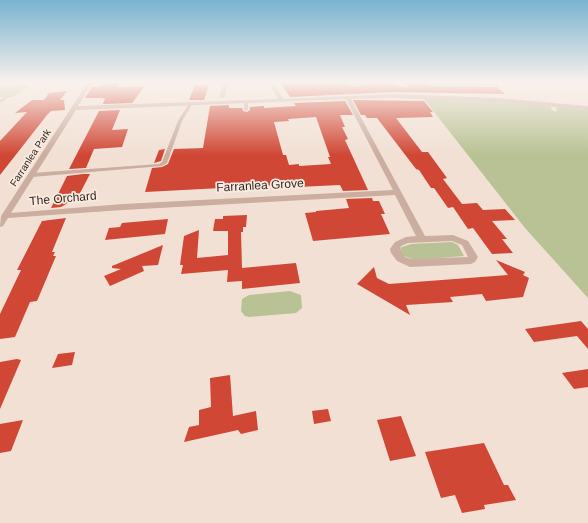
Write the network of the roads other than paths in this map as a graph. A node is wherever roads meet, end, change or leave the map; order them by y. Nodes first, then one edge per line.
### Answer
1 (112, 106) edge
2 (189, 106) edge
3 (246, 106) edge
4 (352, 106) edge
5 (570, 106) edge
6 (75, 108) joint
7 (588, 108) edge
8 (246, 110) dead end
9 (32, 175) junction
10 (398, 192) junction
11 (123, 206) joint
12 (5, 216) junction
13 (0, 224) edge
14 (422, 239) junction

1 - 6 street
2 - 9 lane
3 - 8 lane
4 - 10 street
5 - 7 street
6 - 9 street, Farranlea Park
9 - 12 street, Farranlea Park
10 - 11 street, Farranlea Grove
10 - 14 street
11 - 12 street, The Orchard
12 - 13 street, Farranlea Park
14 - 14 street

